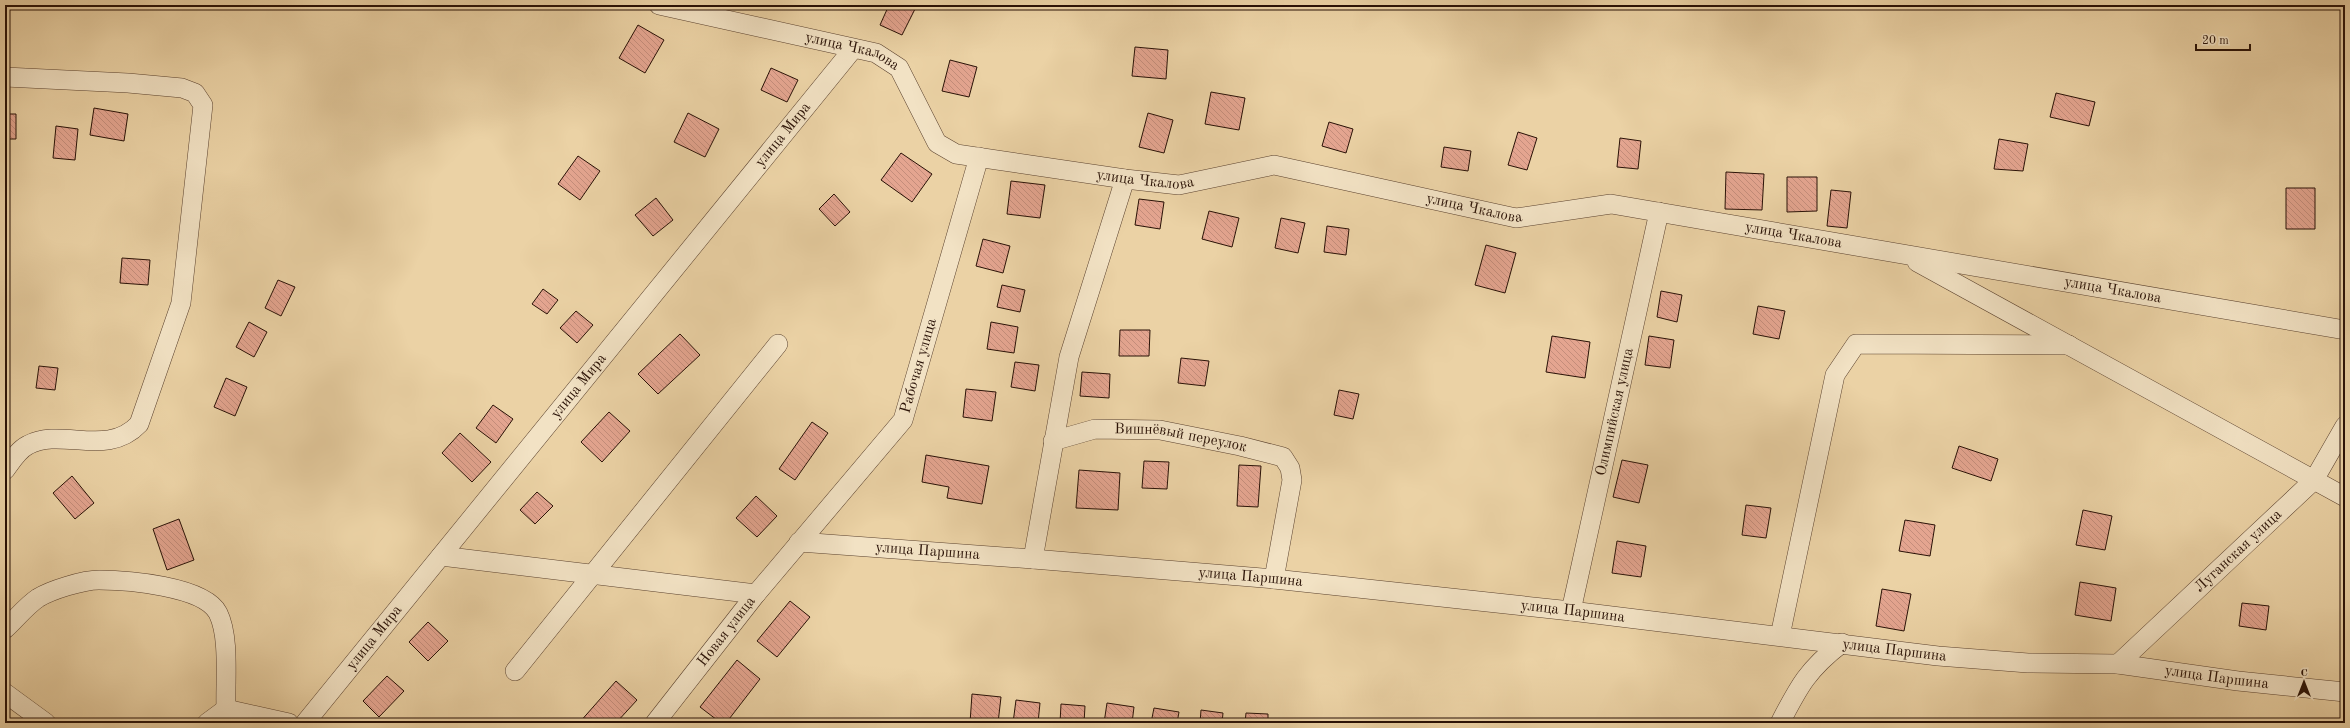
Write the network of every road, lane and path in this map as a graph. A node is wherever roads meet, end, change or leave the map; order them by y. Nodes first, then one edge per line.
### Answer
1 (659, 5) edge
2 (853, 49) junction
3 (5, 77) edge
4 (979, 157) junction
5 (1125, 180) junction
6 (1659, 212) junction
7 (1904, 254) junction
8 (2345, 330) edge
9 (778, 344) dead end
10 (2069, 346) junction
11 (2345, 426) edge
12 (1053, 441) junction
13 (5, 470) edge
14 (2314, 480) junction
15 (2345, 497) edge
16 (799, 542) junction
17 (441, 556) junction
18 (1033, 559) junction
19 (592, 575) junction
20 (1274, 579) junction
21 (756, 594) junction
22 (1571, 611) junction
23 (5, 629) edge
24 (1780, 636) junction
25 (1842, 643) junction
26 (2118, 664) junction
27 (515, 671) dead end
28 (2345, 692) edge
29 (6, 695) edge
30 (226, 709) junction
31 (46, 723) edge
32 (207, 723) edge
33 (289, 723) edge
34 (305, 723) edge
35 (655, 723) edge
36 (1780, 723) edge

1 - 2 street, улица Чкалова
2 - 4 street, улица Чкалова
2 - 17 street, улица Мира
3 - 13 street
4 - 5 street, улица Чкалова
4 - 16 street, Рабочая улица
5 - 6 street, улица Чкалова
5 - 12 street
6 - 7 street, улица Чкалова
6 - 22 street, Олимпийская улица
7 - 8 street, улица Чкалова
7 - 10 street
9 - 19 street
10 - 14 street
10 - 24 street
11 - 14 street, Луганская улица
12 - 18 street
12 - 20 street, Вишнёвый переулок
14 - 15 street
14 - 26 street, Луганская улица
16 - 18 street, улица Паршина
16 - 21 street, Новая улица
17 - 19 street
17 - 34 street, улица Мира
18 - 20 street, улица Паршина
19 - 21 street
19 - 27 street
20 - 22 street, улица Паршина
21 - 35 street, Новая улица
22 - 24 street, улица Паршина
23 - 30 street
24 - 25 street, улица Паршина
25 - 26 street, улица Паршина
25 - 36 street
26 - 28 street, улица Паршина
29 - 31 street
30 - 32 street
30 - 33 street

